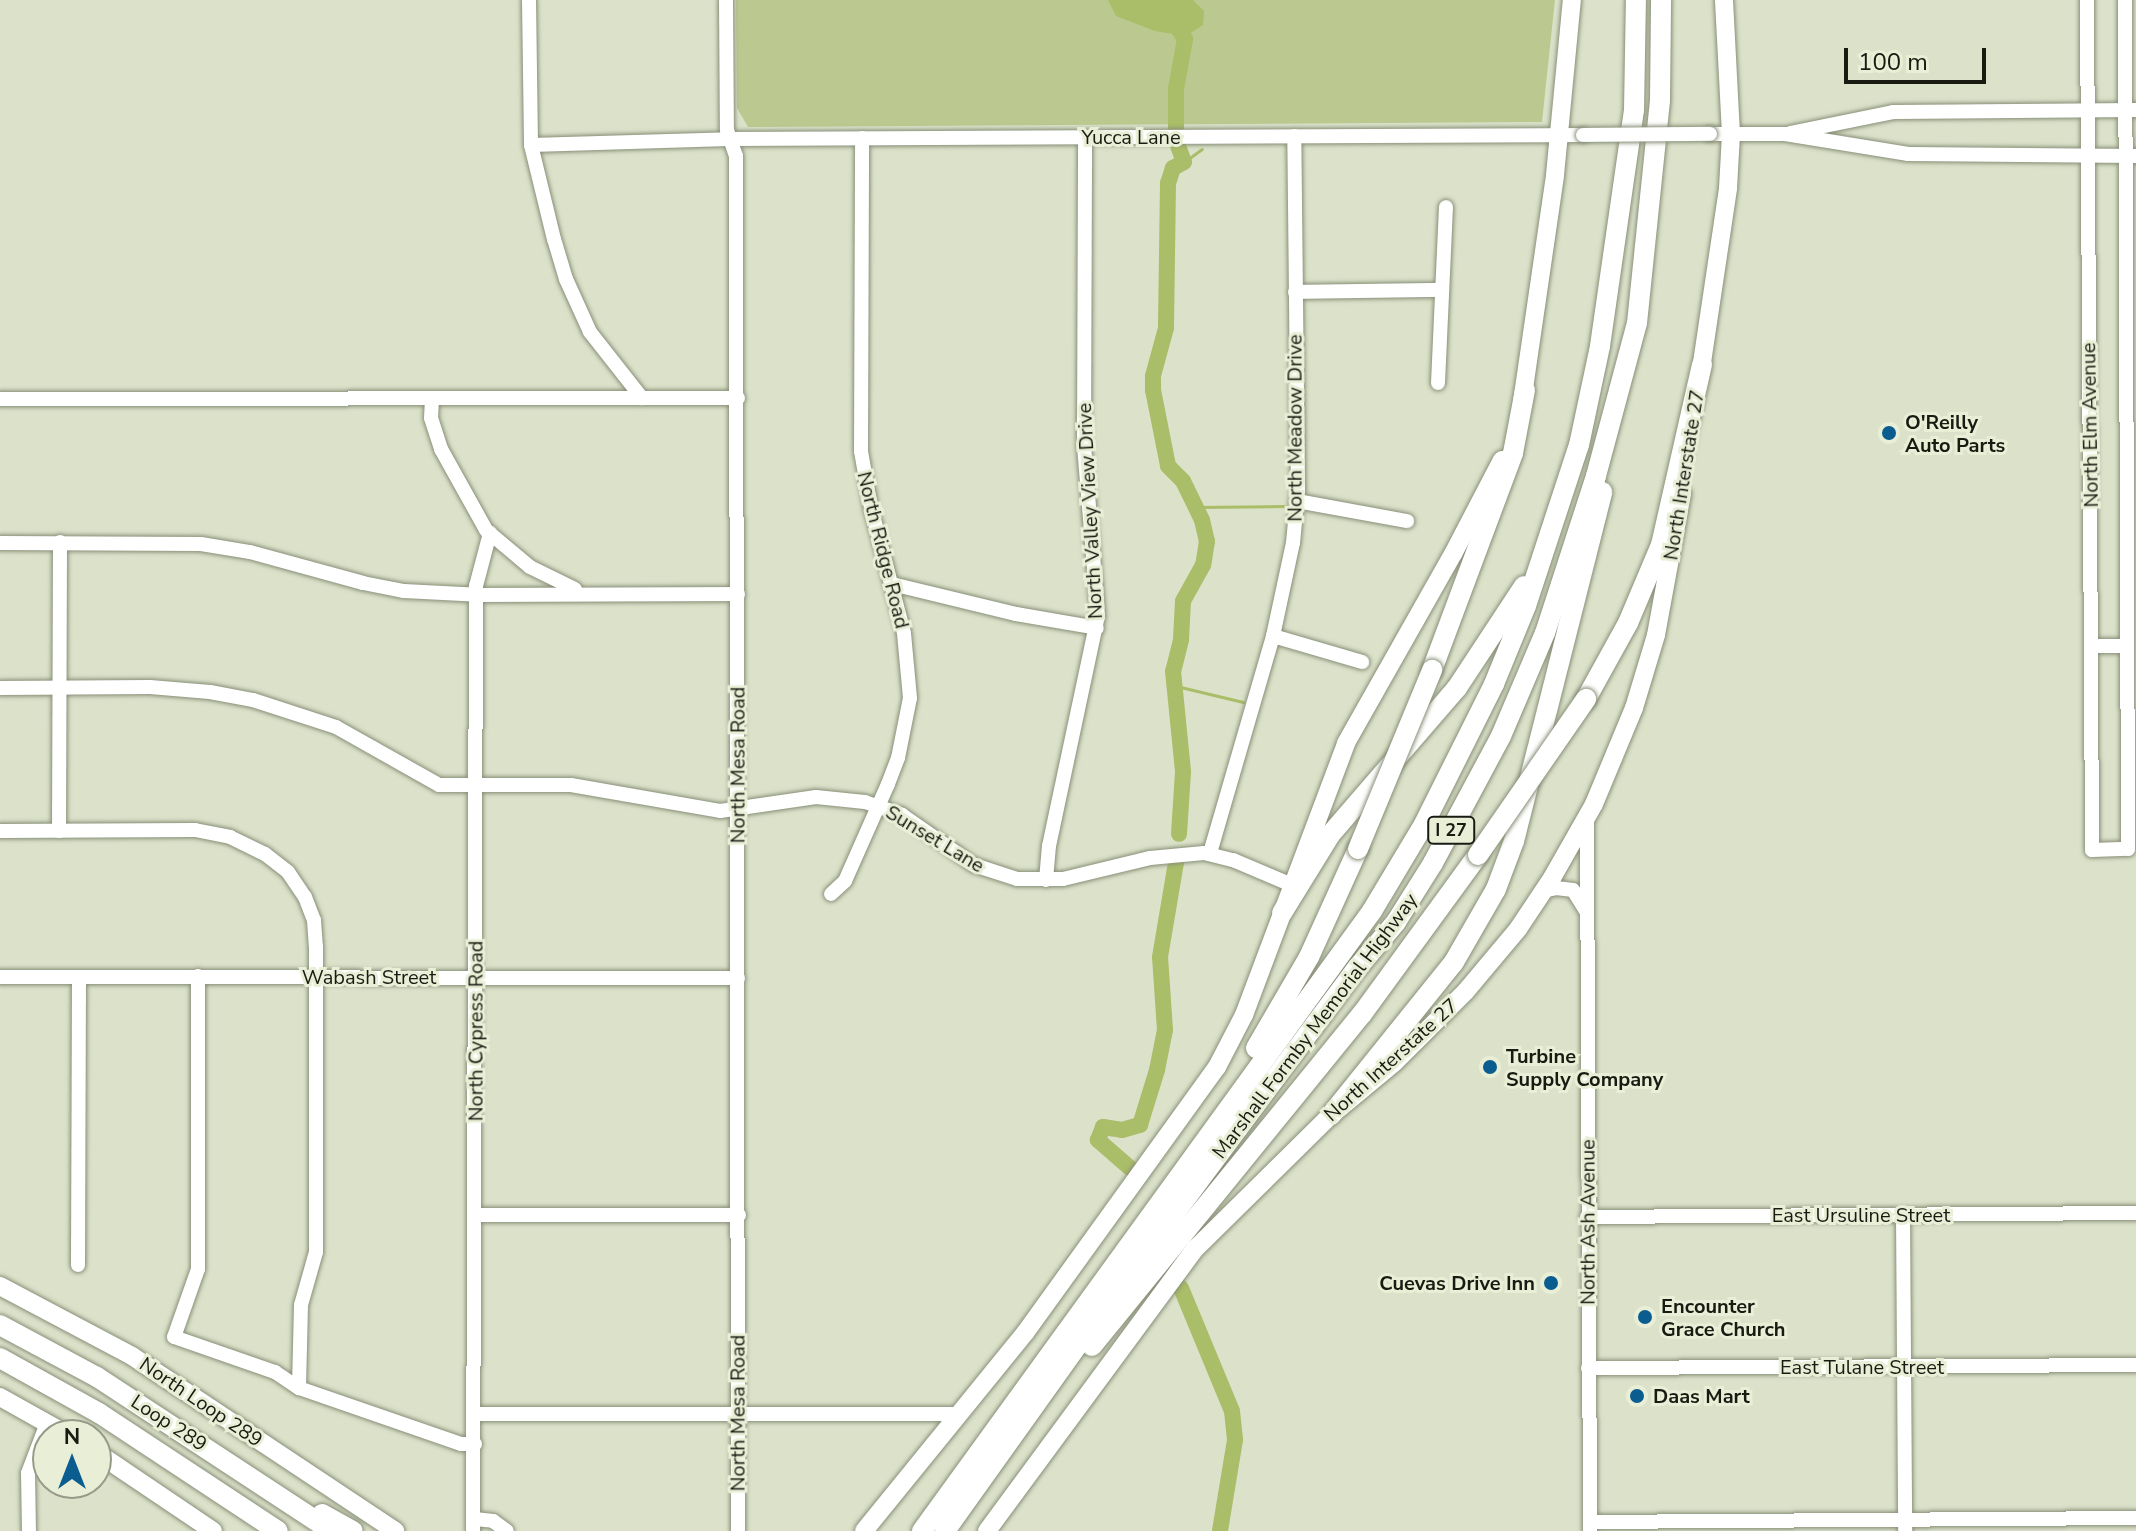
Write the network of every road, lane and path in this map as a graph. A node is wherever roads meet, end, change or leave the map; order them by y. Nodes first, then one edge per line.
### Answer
1 (529, 0) edge
2 (726, 0) edge
3 (1572, 0) edge
4 (1636, 0) edge
5 (1661, 0) edge
6 (1724, 0) edge
7 (2087, 0) edge
8 (2125, 0) edge
9 (2087, 110) junction
10 (2131, 110) edge
11 (1731, 134) junction
12 (1785, 134) junction
13 (1559, 135) junction
14 (1294, 136) junction
15 (1085, 137) junction
16 (862, 138) junction
17 (729, 139) junction
18 (531, 145) junction
19 (2087, 156) junction
20 (2131, 156) edge
21 (1446, 207) dead end
22 (1442, 290) junction
23 (1295, 292) junction
24 (1637, 323) junction
25 (1702, 365) junction
26 (1438, 383) dead end
27 (1525, 390) junction
28 (642, 398) junction
29 (738, 398) junction
30 (0, 399) edge
31 (432, 399) junction
32 (1297, 501) junction
33 (1407, 521) dead end
34 (490, 533) junction
35 (60, 542) junction
36 (0, 543) edge
37 (1540, 563) junction
38 (892, 584) junction
39 (585, 593) junction
40 (476, 594) junction
41 (738, 594) junction
42 (1097, 628) junction
43 (1273, 636) junction
44 (2092, 646) junction
45 (2127, 646) junction
46 (1362, 662) dead end
47 (0, 688) edge
48 (60, 688) junction
49 (476, 786) junction
50 (877, 805) junction
51 (738, 809) junction
52 (1587, 818) junction
53 (0, 831) edge
54 (59, 831) junction
55 (1210, 853) junction
56 (1046, 880) junction
57 (1292, 885) junction
58 (1543, 891) junction
59 (831, 894) dead end
60 (1587, 912) junction
61 (1282, 913) junction
62 (198, 976) junction
63 (315, 976) junction
64 (0, 977) edge
65 (79, 977) junction
66 (476, 978) junction
67 (738, 978) junction
68 (1331, 1115) junction
69 (1163, 1199) junction
70 (2136, 1213) edge
71 (476, 1215) junction
72 (739, 1215) junction
73 (1903, 1215) junction
74 (1587, 1217) junction
75 (78, 1265) dead end
76 (0, 1286) edge
77 (0, 1325) edge
78 (0, 1358) edge
79 (2136, 1365) edge
80 (1904, 1366) junction
81 (1588, 1368) junction
82 (299, 1388) junction
83 (0, 1397) edge
84 (475, 1414) junction
85 (959, 1414) junction
86 (738, 1415) junction
87 (40, 1419) edge
88 (475, 1444) junction
89 (223, 1458) junction
90 (996, 1459) junction
91 (32, 1462) edge
92 (112, 1463) edge
93 (2136, 1518) edge
94 (474, 1525) edge
95 (1905, 1525) edge
96 (1590, 1526) edge
97 (29, 1531) edge
98 (213, 1531) edge
99 (278, 1531) edge
100 (331, 1531) edge
101 (353, 1531) edge
102 (395, 1531) edge
103 (507, 1531) edge
104 (738, 1531) edge
105 (864, 1531) edge
106 (922, 1531) edge
107 (945, 1531) edge
108 (987, 1531) edge

1 - 18 street
2 - 17 street, North Mesa Road
3 - 13 main road
4 - 37 highway, Marshall Formby Memorial Highway / I 27
5 - 24 highway, Marshall Formby Memorial Highway / I 27
6 - 11 main road, North Interstate 27
7 - 9 street, North Elm Avenue
8 - 10 street, North Elm Avenue
9 - 10 street
9 - 12 street
9 - 19 street, North Elm Avenue
10 - 20 street, North Elm Avenue
11 - 12 street, Yucca Lane
11 - 13 street, Yucca Lane, bridge
11 - 25 main road, North Interstate 27
12 - 19 street
13 - 14 street, Yucca Lane
13 - 27 main road
14 - 15 street, Yucca Lane
14 - 23 street, North Meadow Drive
15 - 16 street, Yucca Lane
15 - 42 street, North Valley View Drive
16 - 17 street, Yucca Lane
16 - 38 street, North Ridge Road
17 - 18 street, Yucca Lane
17 - 29 street, North Mesa Road
18 - 28 street
19 - 20 street
19 - 44 street, North Elm Avenue
20 - 45 street, North Elm Avenue
21 - 22 street
22 - 23 street
22 - 26 street
23 - 32 street, North Meadow Drive
24 - 68 highway
24 - 90 highway, Marshall Formby Memorial Highway / I 27
25 - 52 main road, North Interstate 27
25 - 90 highway, bridge
27 - 57 main road
27 - 69 highway, bridge
28 - 29 street
28 - 31 street
29 - 41 street, North Mesa Road
30 - 31 street
31 - 34 street
32 - 33 street
32 - 43 street, North Meadow Drive
34 - 39 street
34 - 40 street, North Cypress Road
35 - 36 street
35 - 40 street
35 - 48 street
37 - 61 highway
37 - 69 highway, Marshall Formby Memorial Highway / I 27
38 - 42 street
38 - 50 street, North Ridge Road
39 - 40 street
39 - 41 street
40 - 49 street, North Cypress Road
41 - 51 street, North Mesa Road
42 - 56 street, North Valley View Drive
43 - 46 street
43 - 55 street, North Meadow Drive
44 - 45 street
44 - 45 street, North Elm Avenue
47 - 48 street, Sunset Lane
48 - 49 street, Sunset Lane
48 - 54 street
49 - 51 street, Sunset Lane
49 - 66 street, North Cypress Road
50 - 51 street, Sunset Lane
50 - 56 street, Sunset Lane
50 - 59 street, North Ridge Road
51 - 67 street, North Mesa Road
52 - 58 main road, North Interstate 27
52 - 60 street, North Ash Avenue
53 - 54 street
54 - 63 street
55 - 56 street, Sunset Lane
55 - 57 street, Sunset Lane
57 - 61 main road
58 - 60 street
58 - 68 main road, North Interstate 27
60 - 74 street, North Ash Avenue
61 - 85 main road
62 - 63 street, Wabash Street
62 - 65 street, Wabash Street
62 - 82 street
63 - 66 street, Wabash Street
63 - 82 street
64 - 65 street, Wabash Street
65 - 75 street
66 - 67 street, Wabash Street
66 - 71 street, North Cypress Road
67 - 72 street, North Mesa Road
68 - 108 main road, North Interstate 27
69 - 106 highway, Marshall Formby Memorial Highway / I 27
70 - 73 street, East Ursuline Street
71 - 72 street
71 - 84 street, North Cypress Road
72 - 86 street, North Mesa Road
73 - 74 street, East Ursuline Street
73 - 80 street
74 - 81 street, North Ash Avenue
76 - 102 main road, North Loop 289
77 - 89 highway, Loop 289
78 - 99 highway, Loop 289
79 - 80 street, East Tulane Street
80 - 81 street, East Tulane Street
80 - 95 street
81 - 96 street, North Ash Avenue
82 - 88 street
83 - 87 main road
84 - 86 street
84 - 88 street, North Cypress Road
85 - 86 street
85 - 105 main road
86 - 104 street, North Mesa Road
88 - 94 street, North Cypress Road
89 - 100 highway, Loop 289
89 - 101 highway
90 - 107 highway, Marshall Formby Memorial Highway / I 27
91 - 97 street
92 - 98 main road
93 - 95 street
94 - 103 street
95 - 96 street

